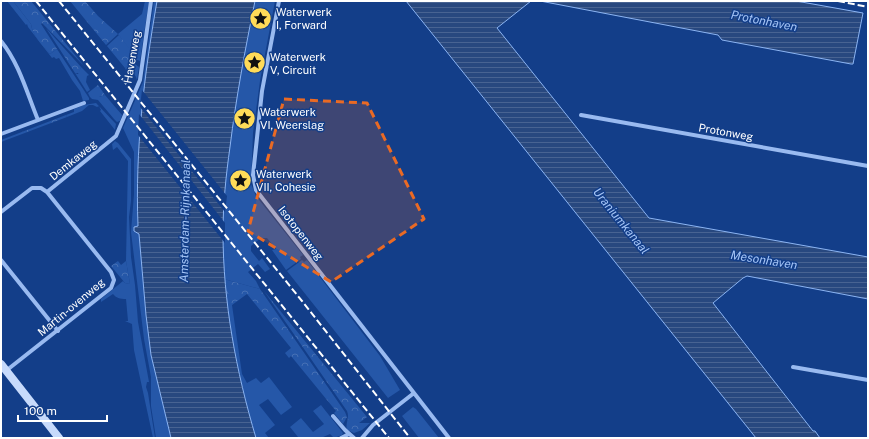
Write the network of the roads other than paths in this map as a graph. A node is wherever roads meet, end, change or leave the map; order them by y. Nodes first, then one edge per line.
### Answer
1 (151, 1) edge
2 (279, 1) edge
3 (1, 41) edge
4 (84, 103) dead end
5 (581, 114) dead end
6 (38, 120) junction
7 (1, 134) edge
8 (116, 136) joint
9 (868, 166) edge
10 (47, 192) junction
11 (1, 212) edge
12 (1, 260) edge
13 (58, 331) junction
14 (1, 364) edge
15 (793, 367) dead end
16 (7, 370) junction
17 (868, 380) edge
18 (414, 394) junction
19 (333, 416) dead end
20 (349, 434) junction
21 (59, 438) edge
22 (341, 438) edge
23 (354, 438) edge
24 (362, 438) edge
25 (449, 438) edge

1 - 8 street, Havenweg
2 - 18 street, Isotopenweg
3 - 6 street
4 - 6 street
5 - 9 street, Protonweg
6 - 7 street
8 - 10 street, Demkaweg
10 - 11 street, Demkaweg
10 - 13 street, Martin-ovenweg
12 - 13 street
13 - 16 street, Martin-ovenweg
14 - 16 main road
15 - 17 street
16 - 21 main road
18 - 24 street
18 - 25 street, Isotopenweg
19 - 20 street
20 - 22 street
20 - 23 street

